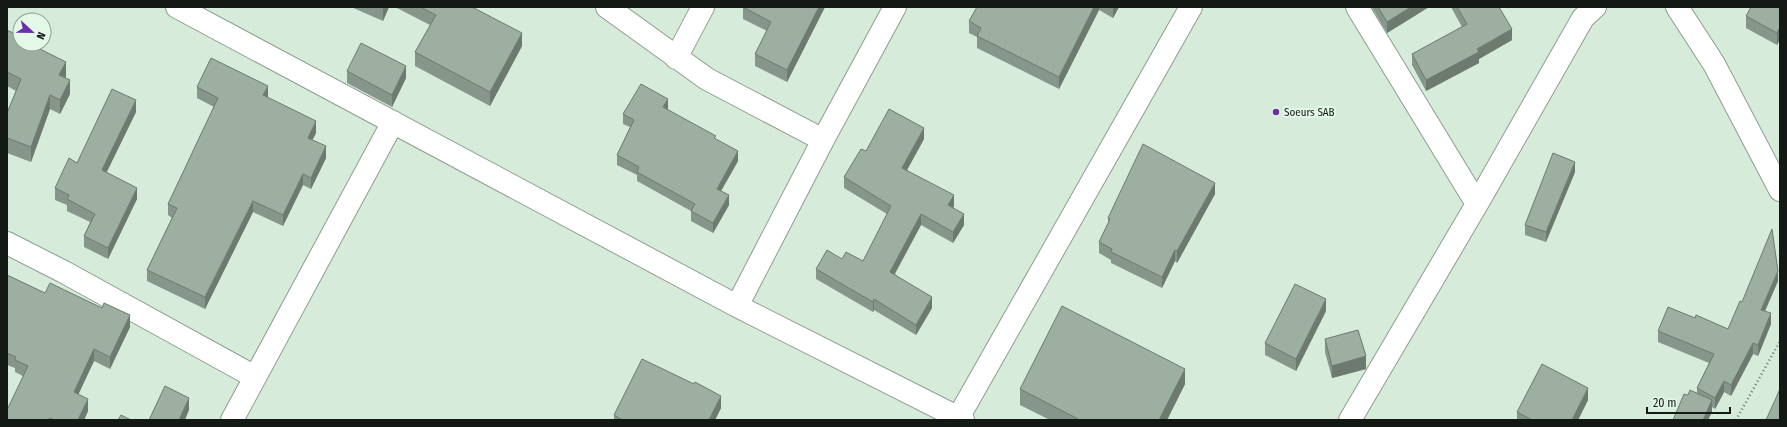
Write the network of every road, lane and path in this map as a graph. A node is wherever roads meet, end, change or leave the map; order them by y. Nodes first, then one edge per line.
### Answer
1 (177, 7) edge
2 (607, 7) edge
3 (703, 7) edge
4 (895, 7) edge
5 (1191, 7) edge
6 (1357, 7) edge
7 (1595, 7) edge
8 (1677, 7) edge
9 (676, 58) junction
10 (393, 122) junction
11 (823, 140) junction
12 (1780, 190) edge
13 (1477, 204) junction
14 (7, 243) edge
15 (737, 306) junction
16 (1780, 342) edge
17 (255, 377) junction
18 (960, 419) edge
19 (232, 420) edge
20 (1350, 420) edge
21 (1736, 420) edge

1 - 10 street
2 - 9 street
3 - 9 street
4 - 11 street
5 - 18 street
6 - 13 street
7 - 13 street
8 - 12 street
9 - 11 street
10 - 15 street
10 - 17 street
11 - 15 street
13 - 20 street
14 - 17 street
15 - 18 street
16 - 21 path
17 - 19 street

